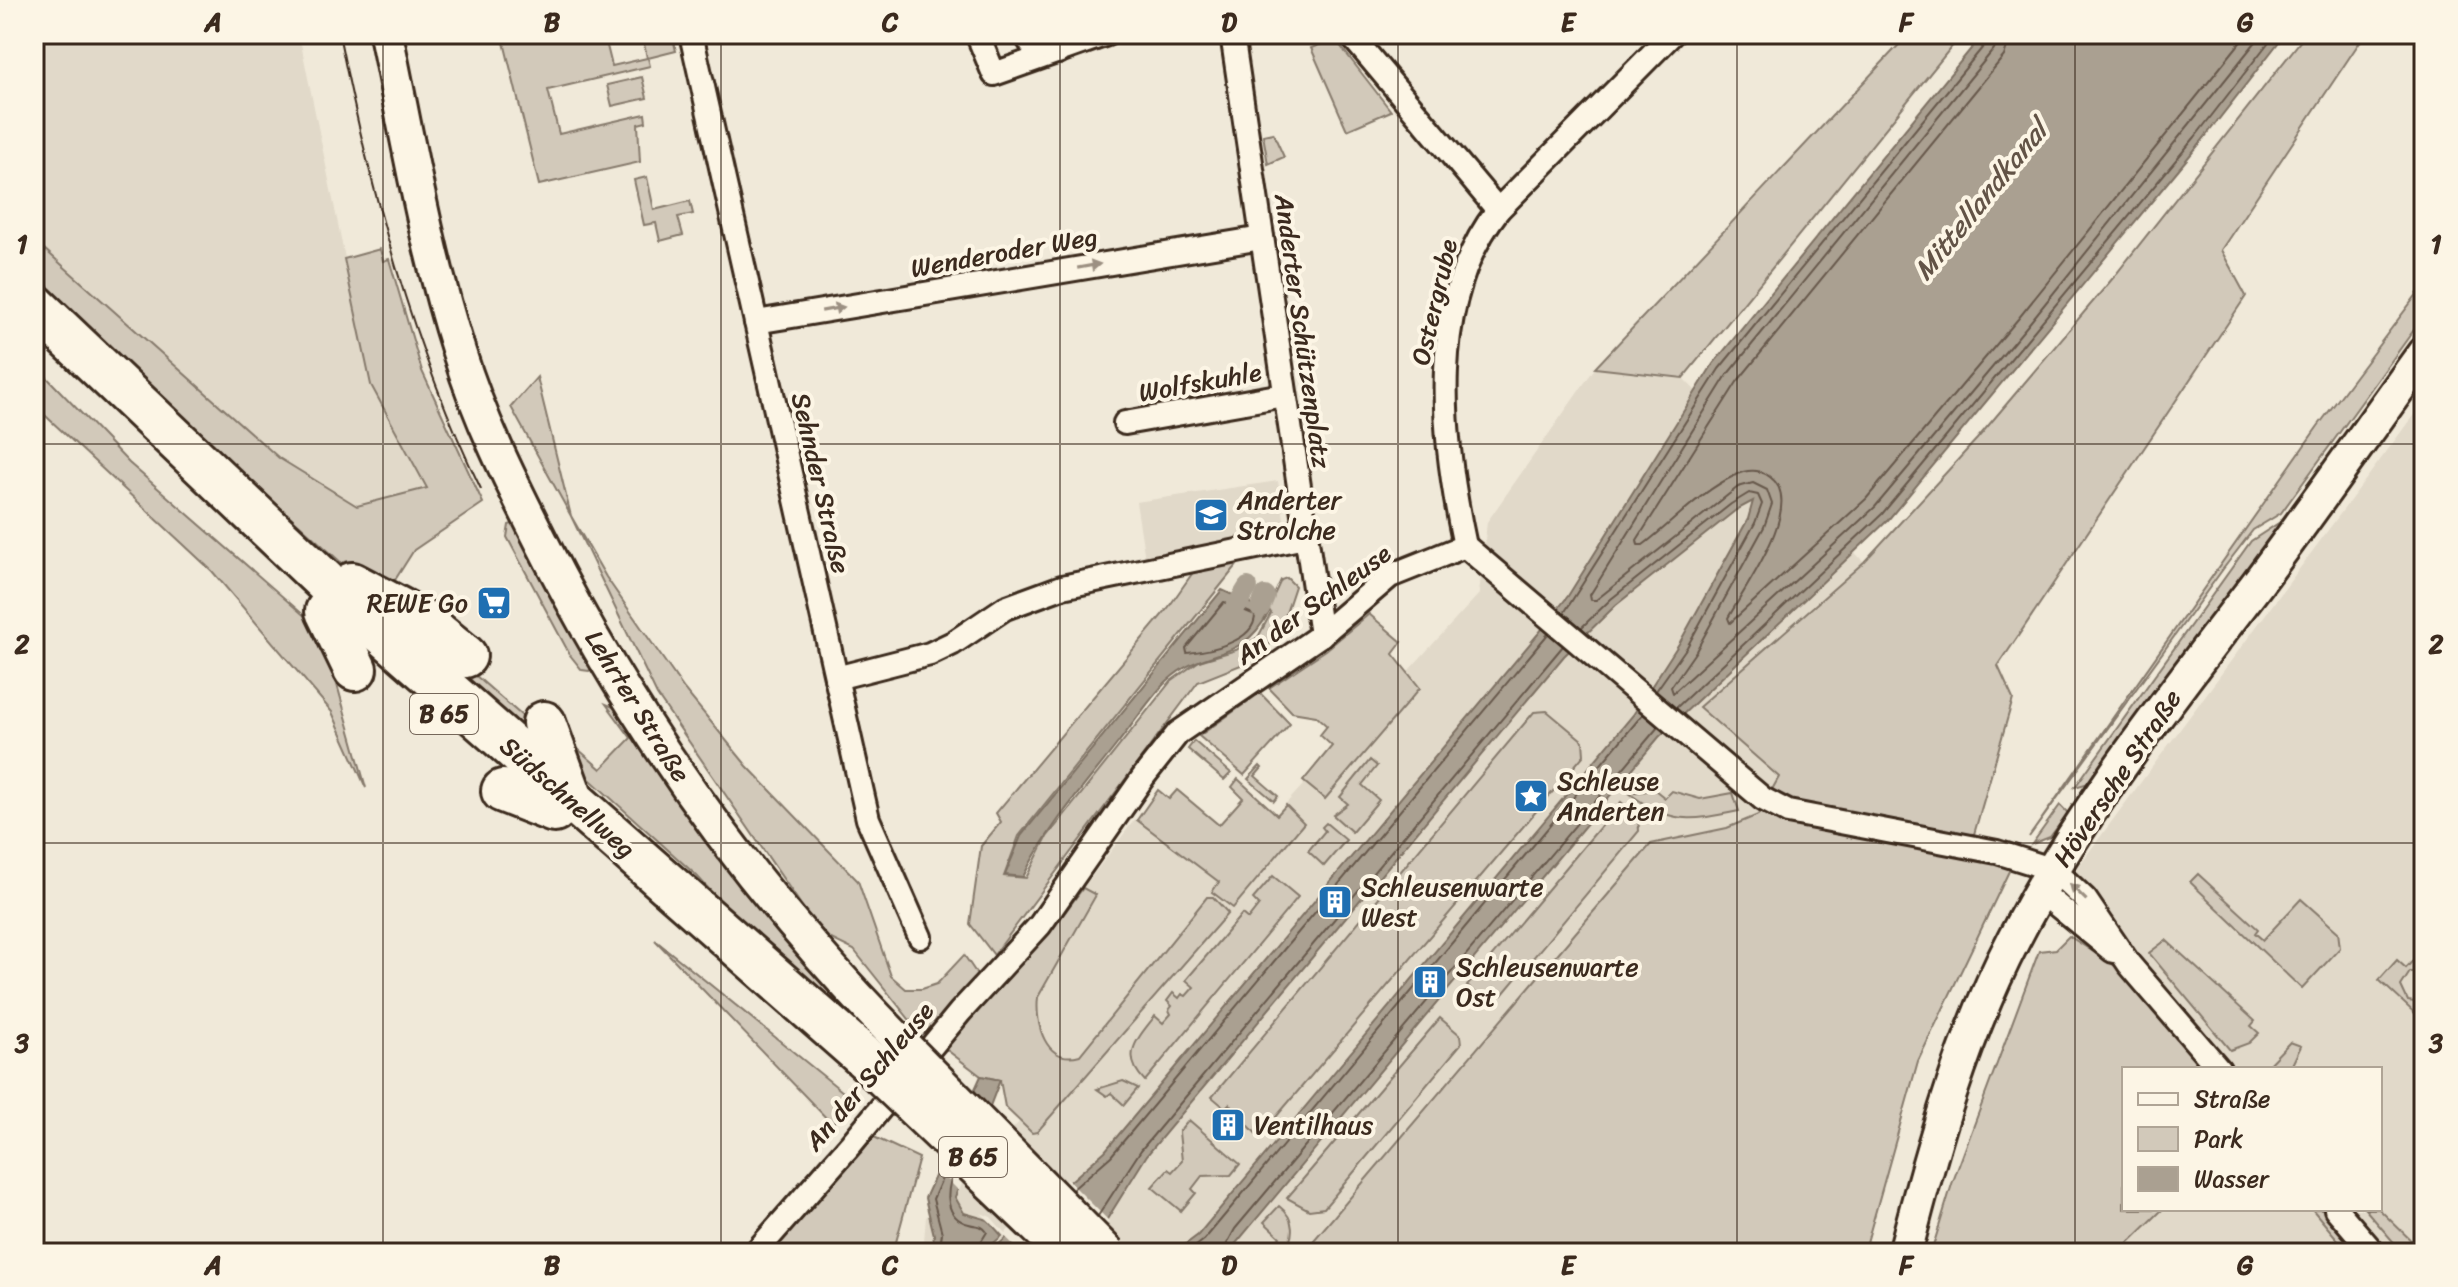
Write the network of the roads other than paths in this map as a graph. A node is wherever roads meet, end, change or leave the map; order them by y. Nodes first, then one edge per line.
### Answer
1 (386, 34) edge
2 (691, 34) edge
3 (989, 34) edge
4 (1025, 34) edge
5 (1107, 34) edge
6 (1232, 34) edge
7 (1350, 34) edge
8 (1672, 34) edge
9 (1059, 52) junction
10 (1498, 210) junction
11 (1262, 238) junction
12 (34, 305) edge
13 (756, 322) junction
14 (34, 339) edge
15 (2424, 353) edge
16 (1284, 395) junction
17 (1125, 423) dead end
18 (1305, 537) junction
19 (1465, 546) junction
20 (322, 592) junction
21 (1321, 635) junction
22 (465, 656) dead end
23 (355, 669) dead end
24 (836, 678) junction
25 (544, 723) dead end
26 (503, 791) dead end
27 (564, 807) junction
28 (2048, 881) junction
29 (920, 937) dead end
30 (877, 1062) junction
31 (2217, 1067) edge
32 (2338, 1211) edge
33 (755, 1253) edge
34 (1040, 1253) edge
35 (1070, 1253) edge
36 (1109, 1253) edge
37 (1905, 1253) edge
38 (2374, 1253) edge

1 - 30 main road, Lehrter Straße
2 - 13 street, Sehnder Straße
3 - 9 street
4 - 9 street
5 - 9 street
6 - 11 street, Anderter Schützenplatz
7 - 10 street
8 - 10 street, Ostergrube
10 - 19 street, Ostergrube
13 -> 11 street, Wenderoder Weg
11 - 16 street, Anderter Schützenplatz
12 - 20 highway, Südschnellweg / B 65
13 - 24 street, Sehnder Straße
14 - 20 highway, Südschnellweg / B 65
15 - 28 main road, Höversche Straße
16 - 17 street, Wolfskuhle
16 - 18 street, Anderter Schützenplatz
18 - 21 street, Anderter Schützenplatz
18 - 24 street
19 - 21 street, An der Schleuse
19 - 28 street
20 - 22 highway
20 - 23 highway
20 - 27 highway, Südschnellweg / B 65
21 - 33 street, An der Schleuse
24 - 29 street, Sehnder Straße
25 - 27 highway
26 - 27 highway
27 - 30 highway, Südschnellweg / B 65
28 - 31 street
28 - 37 main road, Höversche Straße
30 - 34 highway, Südschnellweg / B 65
30 - 35 highway, Südschnellweg / B 65, bridge
30 - 36 main road, Lehrter Straße, bridge
32 - 38 street

